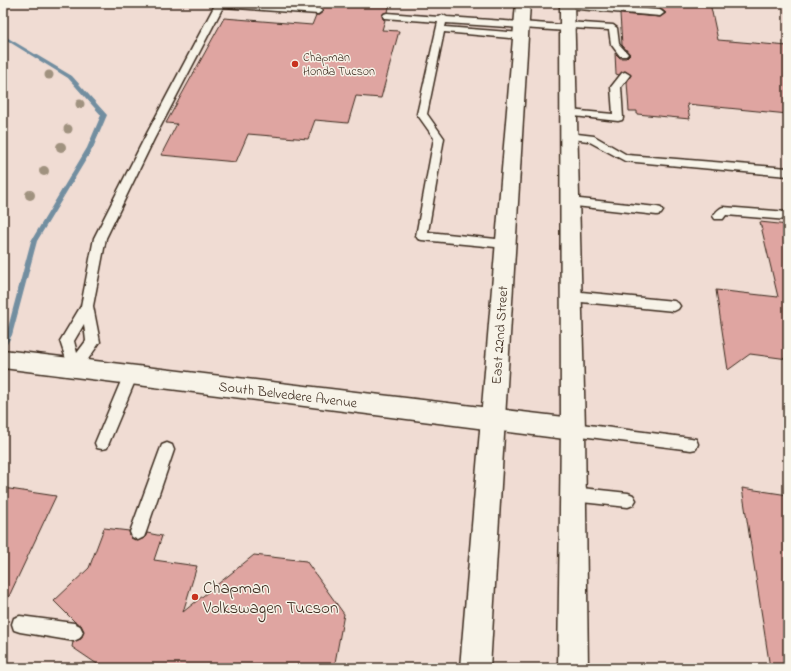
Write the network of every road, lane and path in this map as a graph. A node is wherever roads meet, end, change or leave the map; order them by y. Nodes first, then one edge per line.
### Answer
1 (221, 3) edge
2 (524, 3) edge
3 (567, 4) edge
4 (318, 11) dead end
5 (660, 13) dead end
6 (386, 16) dead end
7 (442, 24) junction
8 (567, 26) junction
9 (521, 30) junction
10 (623, 54) dead end
11 (625, 75) dead end
12 (569, 113) junction
13 (569, 136) junction
14 (788, 172) edge
15 (570, 202) junction
16 (657, 211) dead end
17 (719, 216) dead end
18 (788, 216) edge
19 (506, 244) junction
20 (571, 296) junction
21 (87, 306) junction
22 (674, 306) dead end
23 (3, 359) edge
24 (75, 368) junction
25 (131, 374) junction
26 (493, 420) junction
27 (573, 429) junction
28 (102, 443) dead end
29 (691, 444) dead end
30 (167, 450) dead end
31 (572, 494) junction
32 (628, 500) dead end
33 (138, 532) dead end
34 (20, 624) dead end
35 (74, 632) dead end
36 (475, 668) edge
37 (572, 668) edge

1 - 4 lane
1 - 21 lane
2 - 9 main road, East 22nd Street
3 - 5 lane
3 - 8 main road
6 - 7 lane
7 - 9 lane
7 - 19 lane
8 - 9 lane
8 - 10 lane
8 - 12 main road
9 - 19 main road, East 22nd Street
11 - 12 lane
12 - 13 main road
13 - 14 lane
13 - 15 main road
15 - 16 lane
15 - 20 main road
17 - 18 lane
19 - 26 main road, East 22nd Street
20 - 22 lane
20 - 27 main road
21 - 24 lane
21 - 24 lane
23 - 24 main road, South Belvedere Avenue
24 - 25 main road, South Belvedere Avenue
25 - 26 main road, South Belvedere Avenue
25 - 28 lane
26 - 27 main road, South Belvedere Avenue
26 - 36 main road, East 22nd Street
27 - 29 lane
27 - 31 main road
30 - 33 lane
31 - 32 lane
31 - 37 main road
34 - 35 lane

